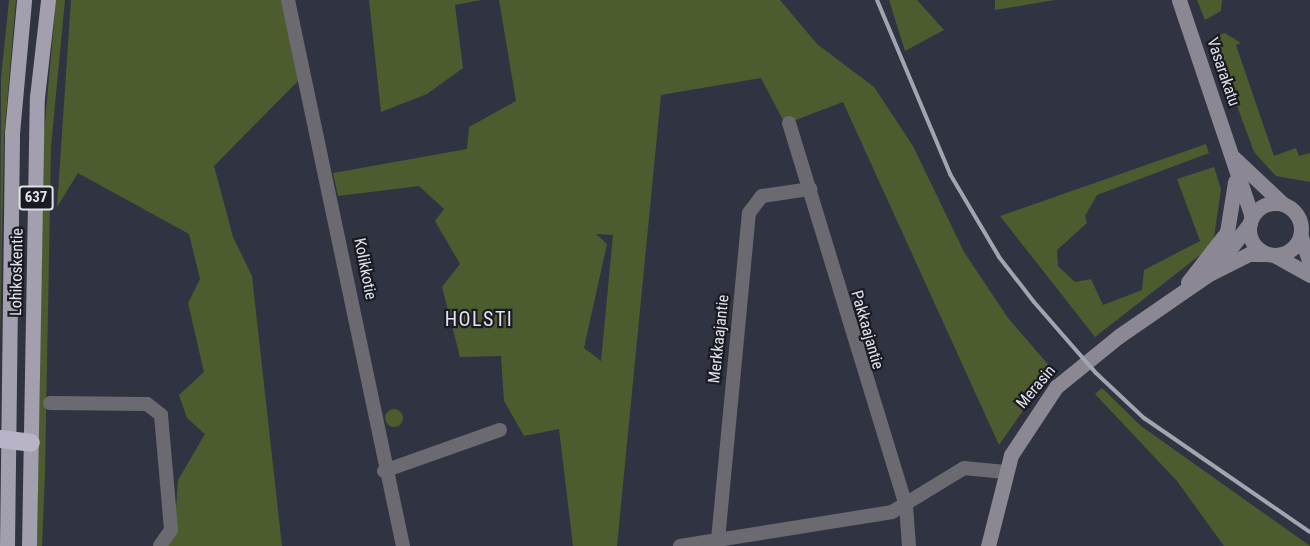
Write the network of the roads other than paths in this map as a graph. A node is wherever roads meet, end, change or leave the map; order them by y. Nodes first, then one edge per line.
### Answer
1 (24, 0) edge
2 (48, 0) edge
3 (288, 0) edge
4 (1179, 0) edge
5 (789, 123) dead end
6 (1232, 155) junction
7 (810, 189) junction
8 (1282, 203) junction
9 (1251, 220) junction
10 (1301, 237) junction
11 (1270, 254) junction
12 (1310, 263) edge
13 (1209, 274) junction
14 (1310, 274) edge
15 (1176, 296) junction
16 (50, 403) dead end
17 (500, 430) dead end
18 (31, 443) junction
19 (3, 444) edge
20 (384, 471) junction
21 (1005, 472) junction
22 (906, 506) junction
23 (718, 540) junction
24 (7, 546) edge
25 (29, 546) edge
26 (159, 546) edge
27 (403, 546) edge
28 (680, 546) edge
29 (909, 546) edge
30 (988, 546) edge

1 - 19 main road, Lohikoskentie / 637
2 - 18 main road, Lohikoskentie / 637
3 - 20 street, Kolikkotie
4 - 6 street, Vasarakatu
5 - 7 street, Pakkaajantie
6 - 8 street, Vasarakatu
6 - 9 street, Vasarakatu
6 - 15 street, Merasin
7 - 22 street, Pakkaajantie
7 - 23 street, Merkkaajantie
8 - 9 street
8 - 10 street
9 - 11 street
9 - 13 street, Merasin
10 - 11 street
10 - 12 street
11 - 13 street, Merasin
11 - 14 street
13 - 15 street, Merasin
15 - 21 street, Merasin
16 - 26 street
17 - 20 street
18 - 19 highway
18 - 25 main road, Lohikoskentie / 637
19 - 24 main road, Lohikoskentie / 637
20 - 27 street, Kolikkotie
21 - 22 street
21 - 30 street, Merasin
22 - 23 street
22 - 29 street, Pakkaajantie
23 - 28 street

